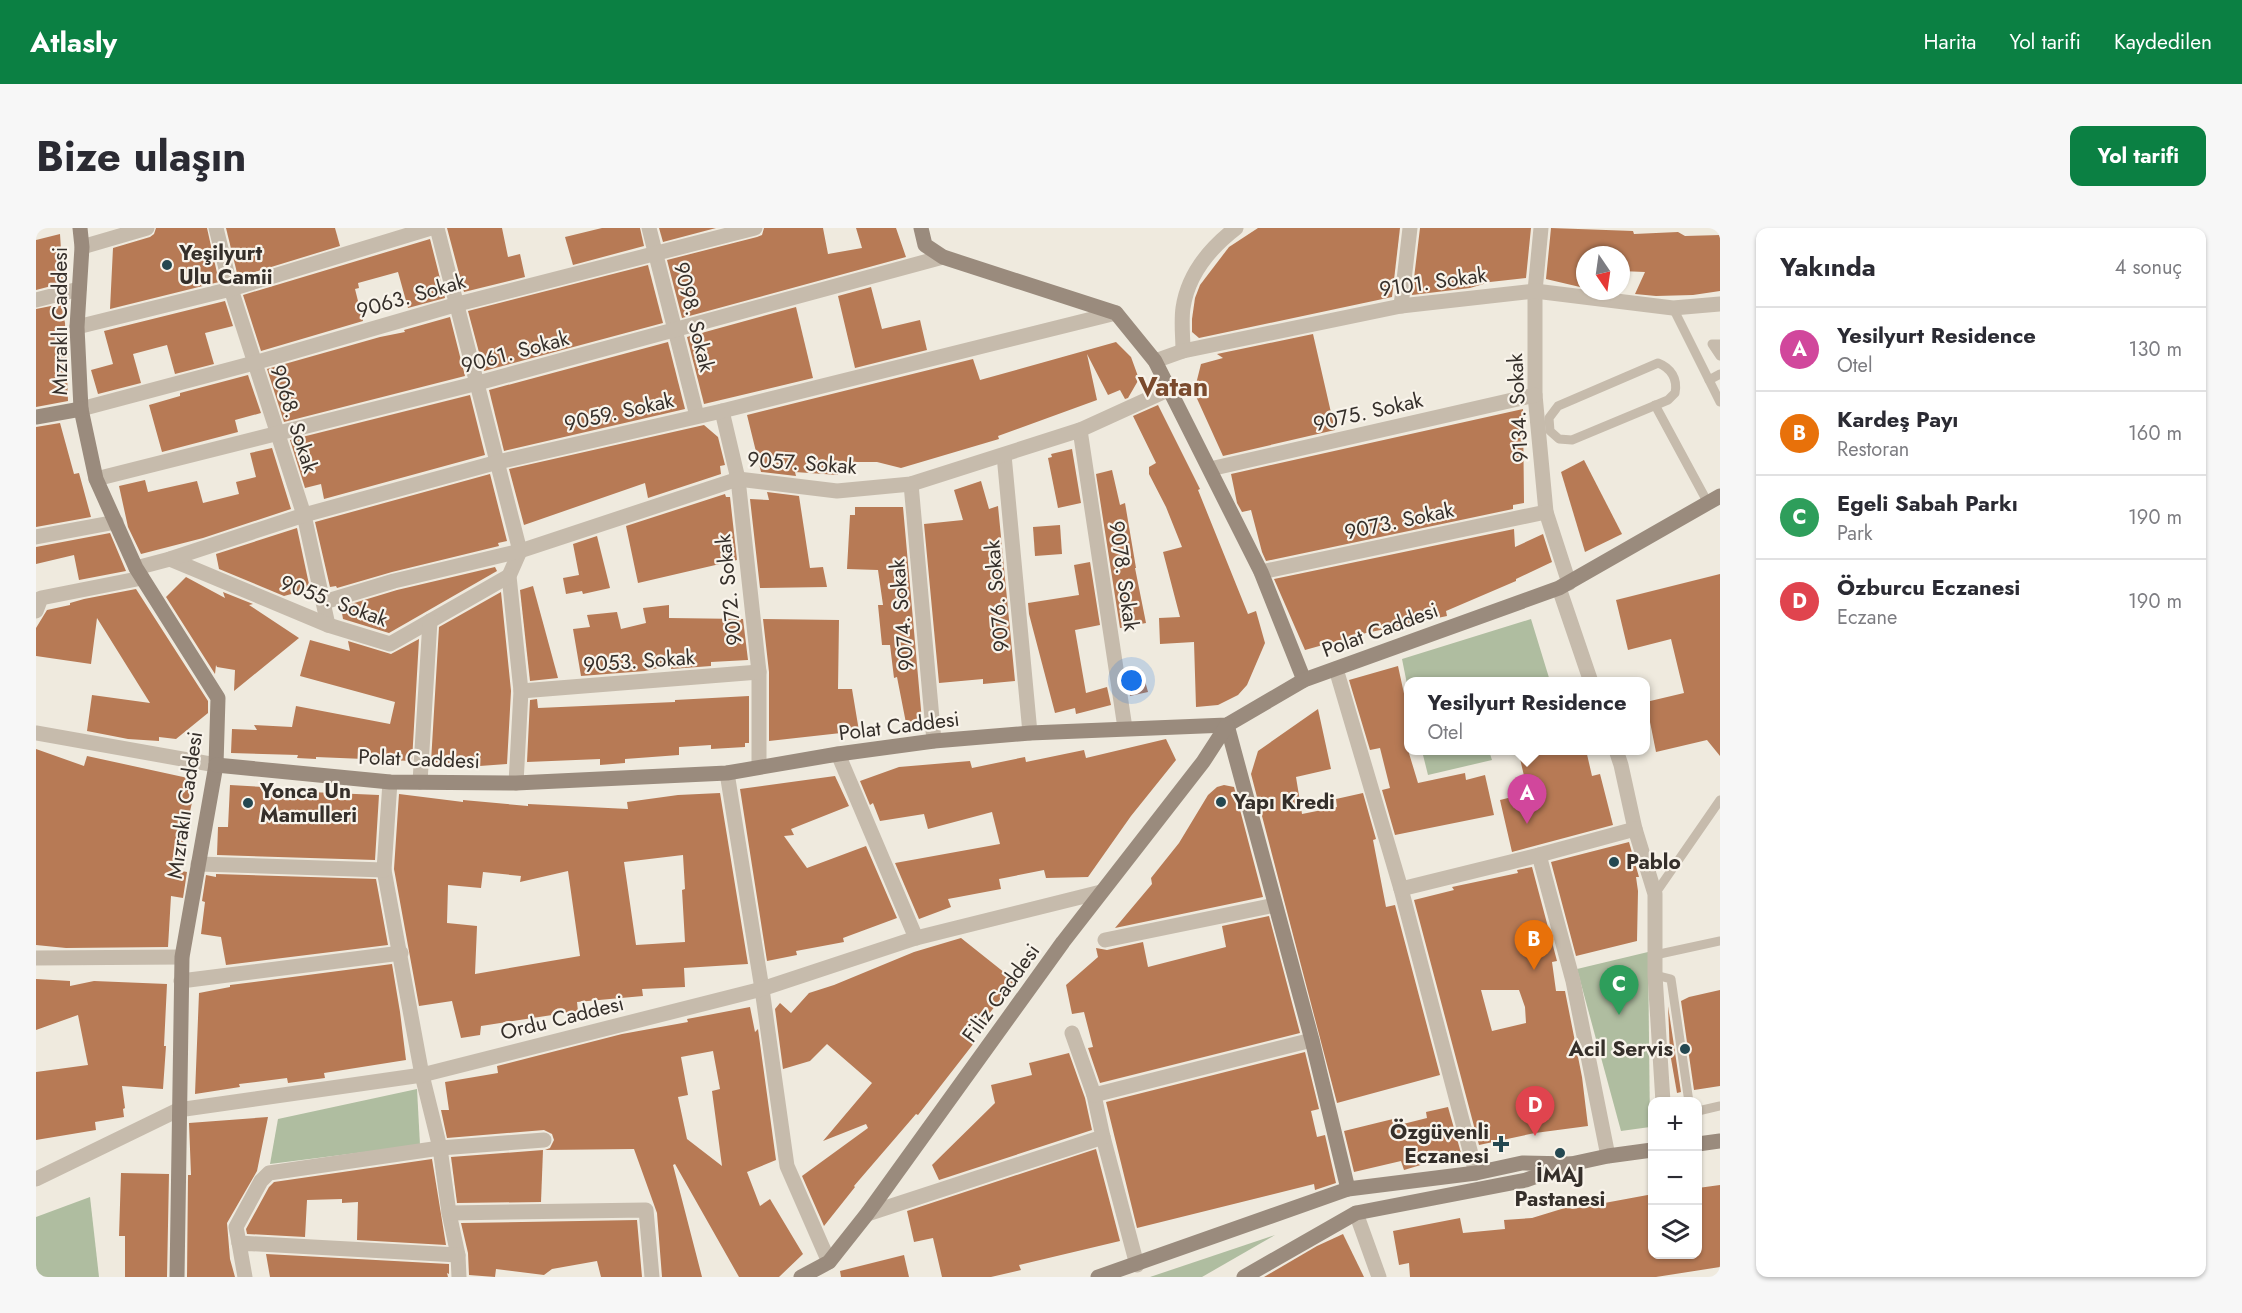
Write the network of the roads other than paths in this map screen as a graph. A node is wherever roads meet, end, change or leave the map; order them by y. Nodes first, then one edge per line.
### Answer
1 (80, 228) edge
2 (147, 228) edge
3 (216, 228) edge
4 (430, 228) edge
5 (437, 228) edge
6 (649, 228) edge
7 (755, 228) edge
8 (921, 228) edge
9 (1236, 228) edge
10 (1410, 228) edge
11 (1541, 228) edge
12 (82, 247) junction
13 (657, 254) junction
14 (943, 257) junction
15 (79, 289) junction
16 (231, 289) junction
17 (1535, 291) junction
18 (36, 300) edge
19 (458, 304) junction
20 (1720, 304) edge
21 (1401, 306) junction
22 (1673, 308) junction
23 (1116, 313) junction
24 (77, 327) junction
25 (675, 331) junction
26 (1720, 344) edge
27 (1183, 351) junction
28 (1720, 356) edge
29 (1155, 361) junction
30 (254, 363) junction
31 (1720, 374) edge
32 (1709, 380) junction
33 (478, 383) junction
34 (1170, 389) junction
35 (1535, 395) junction
36 (1720, 402) edge
37 (1656, 405) junction
38 (81, 409) junction
39 (722, 411) junction
40 (697, 416) junction
41 (36, 417) edge
42 (1080, 430) junction
43 (277, 433) junction
44 (1004, 455) junction
45 (498, 462) junction
46 (1210, 469) junction
47 (96, 478) junction
48 (738, 478) junction
49 (911, 484) junction
50 (1714, 500) edge
51 (1546, 512) junction
52 (303, 515) junction
53 (116, 522) junction
54 (36, 537) edge
55 (520, 551) junction
56 (170, 559) junction
57 (1261, 572) junction
58 (139, 573) junction
59 (508, 576) junction
60 (1564, 585) junction
61 (324, 602) junction
62 (36, 610) edge
63 (430, 621) junction
64 (328, 625) junction
65 (1336, 669) junction
66 (759, 672) junction
67 (1590, 677) edge
68 (1304, 680) junction
69 (521, 691) junction
70 (1227, 725) junction
71 (1125, 728) junction
72 (1171, 728) junction
73 (1030, 733) junction
74 (36, 734) edge
75 (934, 741) junction
76 (838, 754) junction
77 (1618, 755) edge
78 (1203, 762) junction
79 (216, 765) junction
80 (759, 766) junction
81 (727, 773) junction
82 (390, 782) junction
83 (420, 782) junction
84 (516, 783) junction
85 (1720, 800) edge
86 (1635, 829) junction
87 (1539, 855) junction
88 (198, 864) junction
89 (384, 870) junction
90 (1401, 889) junction
91 (1101, 892) junction
92 (1654, 894) junction
93 (1275, 905) junction
94 (916, 938) junction
95 (1105, 940) dead end
96 (1720, 941) edge
97 (401, 953) junction
98 (1655, 955) junction
99 (182, 957) junction
100 (36, 958) edge
101 (1655, 975) junction
102 (181, 981) junction
103 (762, 989) junction
104 (1072, 1033) dead end
105 (1312, 1040) junction
106 (422, 1075) junction
107 (1094, 1095) junction
108 (1663, 1097) edge
109 (1688, 1097) edge
110 (1720, 1106) edge
111 (178, 1110) junction
112 (1702, 1110) edge
113 (1103, 1137) junction
114 (544, 1140) dead end
115 (1720, 1141) edge
116 (1702, 1143) edge
117 (440, 1148) junction
118 (1648, 1151) edge
119 (1608, 1156) junction
120 (1571, 1164) junction
121 (1476, 1173) junction
122 (36, 1179) edge
123 (1348, 1189) junction
124 (449, 1214) junction
125 (867, 1214) junction
126 (1356, 1214) junction
127 (239, 1243) junction
128 (458, 1255) junction
129 (829, 1262) junction
130 (1137, 1265) junction
131 (177, 1277) edge
132 (245, 1277) edge
133 (459, 1277) edge
134 (652, 1277) edge
135 (801, 1277) edge
136 (1098, 1277) edge
137 (1244, 1277) edge
138 (1379, 1277) edge

1 - 12 main road, Mızraklı Caddesi
2 - 12 street
3 - 16 street, 9068. Sokak
4 - 16 street
5 - 19 street
6 - 13 street, 9098. Sokak
7 - 13 street, 9063. Sokak
8 - 14 main road
9 - 27 street
10 - 21 street
11 - 17 street, 9134. Sokak
12 - 15 main road, Mızraklı Caddesi
13 - 19 street, 9063. Sokak
13 - 25 street, 9098. Sokak
14 - 23 main road
14 - 25 street, 9061. Sokak
15 - 18 street
15 - 24 main road, Mızraklı Caddesi
16 - 24 street
16 - 30 street, 9068. Sokak
17 - 21 street, 9101. Sokak
17 - 22 street, 9101. Sokak
17 - 35 street, 9134. Sokak
19 - 30 street, 9063. Sokak
19 - 33 street
20 - 22 street, 9101. Sokak
21 - 27 street, 9101. Sokak
22 - 32 lane
23 - 29 main road
23 - 39 street, 9059. Sokak
24 - 38 main road, Mızraklı Caddesi
25 - 33 street, 9061. Sokak
25 - 40 street, 9098. Sokak
26 - 28 lane
27 - 29 street, 9101. Sokak
29 - 34 main road
30 - 38 street, 9063. Sokak
30 - 43 street, 9068. Sokak
31 - 32 lane
32 - 36 lane
33 - 43 street, 9061. Sokak
33 - 45 street
34 - 42 street, 9057. Sokak
34 - 46 main road
35 - 46 street, 9075. Sokak
35 - 51 street, 9134. Sokak
37 - 37 lane
37 - 50 lane
38 - 41 main road
38 - 47 main road, Mızraklı Caddesi
39 - 40 street, 9059. Sokak
39 - 48 street, 9072. Sokak
40 - 45 street, 9059. Sokak
42 - 44 street, 9057. Sokak
42 - 71 street, 9078. Sokak
43 - 47 street, 9061. Sokak
43 - 52 street, 9068. Sokak
44 - 49 street, 9057. Sokak
44 - 73 street, 9076. Sokak
45 - 52 street, 9059. Sokak
45 - 55 street
46 - 57 main road
47 - 53 main road, Mızraklı Caddesi
48 - 49 street, 9057. Sokak
48 - 55 street, 9057. Sokak
48 - 66 street, 9072. Sokak
49 - 75 street, 9074. Sokak
50 - 60 main road, Polat Caddesi
51 - 57 street, 9073. Sokak
51 - 60 street, 9134. Sokak
52 - 56 street, 9059. Sokak
52 - 61 street, 9068. Sokak
53 - 54 street
53 - 58 main road, Mızraklı Caddesi
55 - 59 street
55 - 61 street, 9057. Sokak
56 - 58 street, 9059. Sokak
56 - 64 street, 9055. Sokak
57 - 68 main road
58 - 62 street, 9059. Sokak
58 - 79 main road, Mızraklı Caddesi
59 - 63 street, 9055. Sokak
59 - 69 street
60 - 65 main road, Polat Caddesi
60 - 67 street, 9134. Sokak
61 - 64 street, 9068. Sokak
63 - 64 street, 9055. Sokak
63 - 83 street
65 - 68 main road, Polat Caddesi
65 - 90 street
66 - 69 street, 9053. Sokak
66 - 80 street, 9072. Sokak
68 - 70 main road, Polat Caddesi
69 - 84 street
70 - 72 main road, Polat Caddesi
70 - 78 main road, Filiz Caddesi
70 - 93 main road
71 - 72 main road, Polat Caddesi
71 - 73 main road, Polat Caddesi
72 - 78 main road
73 - 75 main road, Polat Caddesi
74 - 79 street, Polat Caddesi
75 - 76 main road, Polat Caddesi
76 - 80 main road, Polat Caddesi
76 - 94 street
77 - 86 street
78 - 91 main road, Filiz Caddesi
79 - 82 main road, Polat Caddesi
79 - 88 main road, Mızraklı Caddesi
80 - 81 main road, Polat Caddesi
81 - 84 main road, Polat Caddesi
81 - 103 street
82 - 83 main road, Polat Caddesi
82 - 89 street
83 - 84 main road, Polat Caddesi
85 - 92 lane
86 - 87 street
86 - 92 street
87 - 90 street
87 - 119 street
88 - 89 street
88 - 99 main road, Mızraklı Caddesi
89 - 97 street
90 - 121 street
91 - 94 street, Ordu Caddesi
91 - 125 main road, Filiz Caddesi
92 - 98 street
93 - 95 street
93 - 105 main road
94 - 103 street, Ordu Caddesi
96 - 98 lane
97 - 102 street
97 - 106 street
98 - 101 street
99 - 100 street
99 - 102 main road, Mızraklı Caddesi
101 - 108 street
101 - 109 lane
102 - 111 main road, Mızraklı Caddesi
103 - 106 street, Ordu Caddesi
103 - 129 street
104 - 107 street
105 - 107 street
105 - 123 main road
106 - 111 street, Ordu Caddesi
106 - 117 street
107 - 113 street
110 - 112 lane
111 - 122 street, Ordu Caddesi
111 - 131 main road, Mızraklı Caddesi
113 - 125 street
113 - 130 street
114 - 117 street
115 - 116 main road
117 - 124 street
117 - 127 street
118 - 119 main road
119 - 120 main road
120 - 121 main road
120 - 126 main road
121 - 123 main road
123 - 130 main road
124 - 128 street
124 - 134 street
125 - 129 main road, Filiz Caddesi
126 - 137 main road
126 - 138 street
127 - 128 street
127 - 132 street
128 - 133 street
129 - 135 main road, Filiz Caddesi
130 - 136 main road

